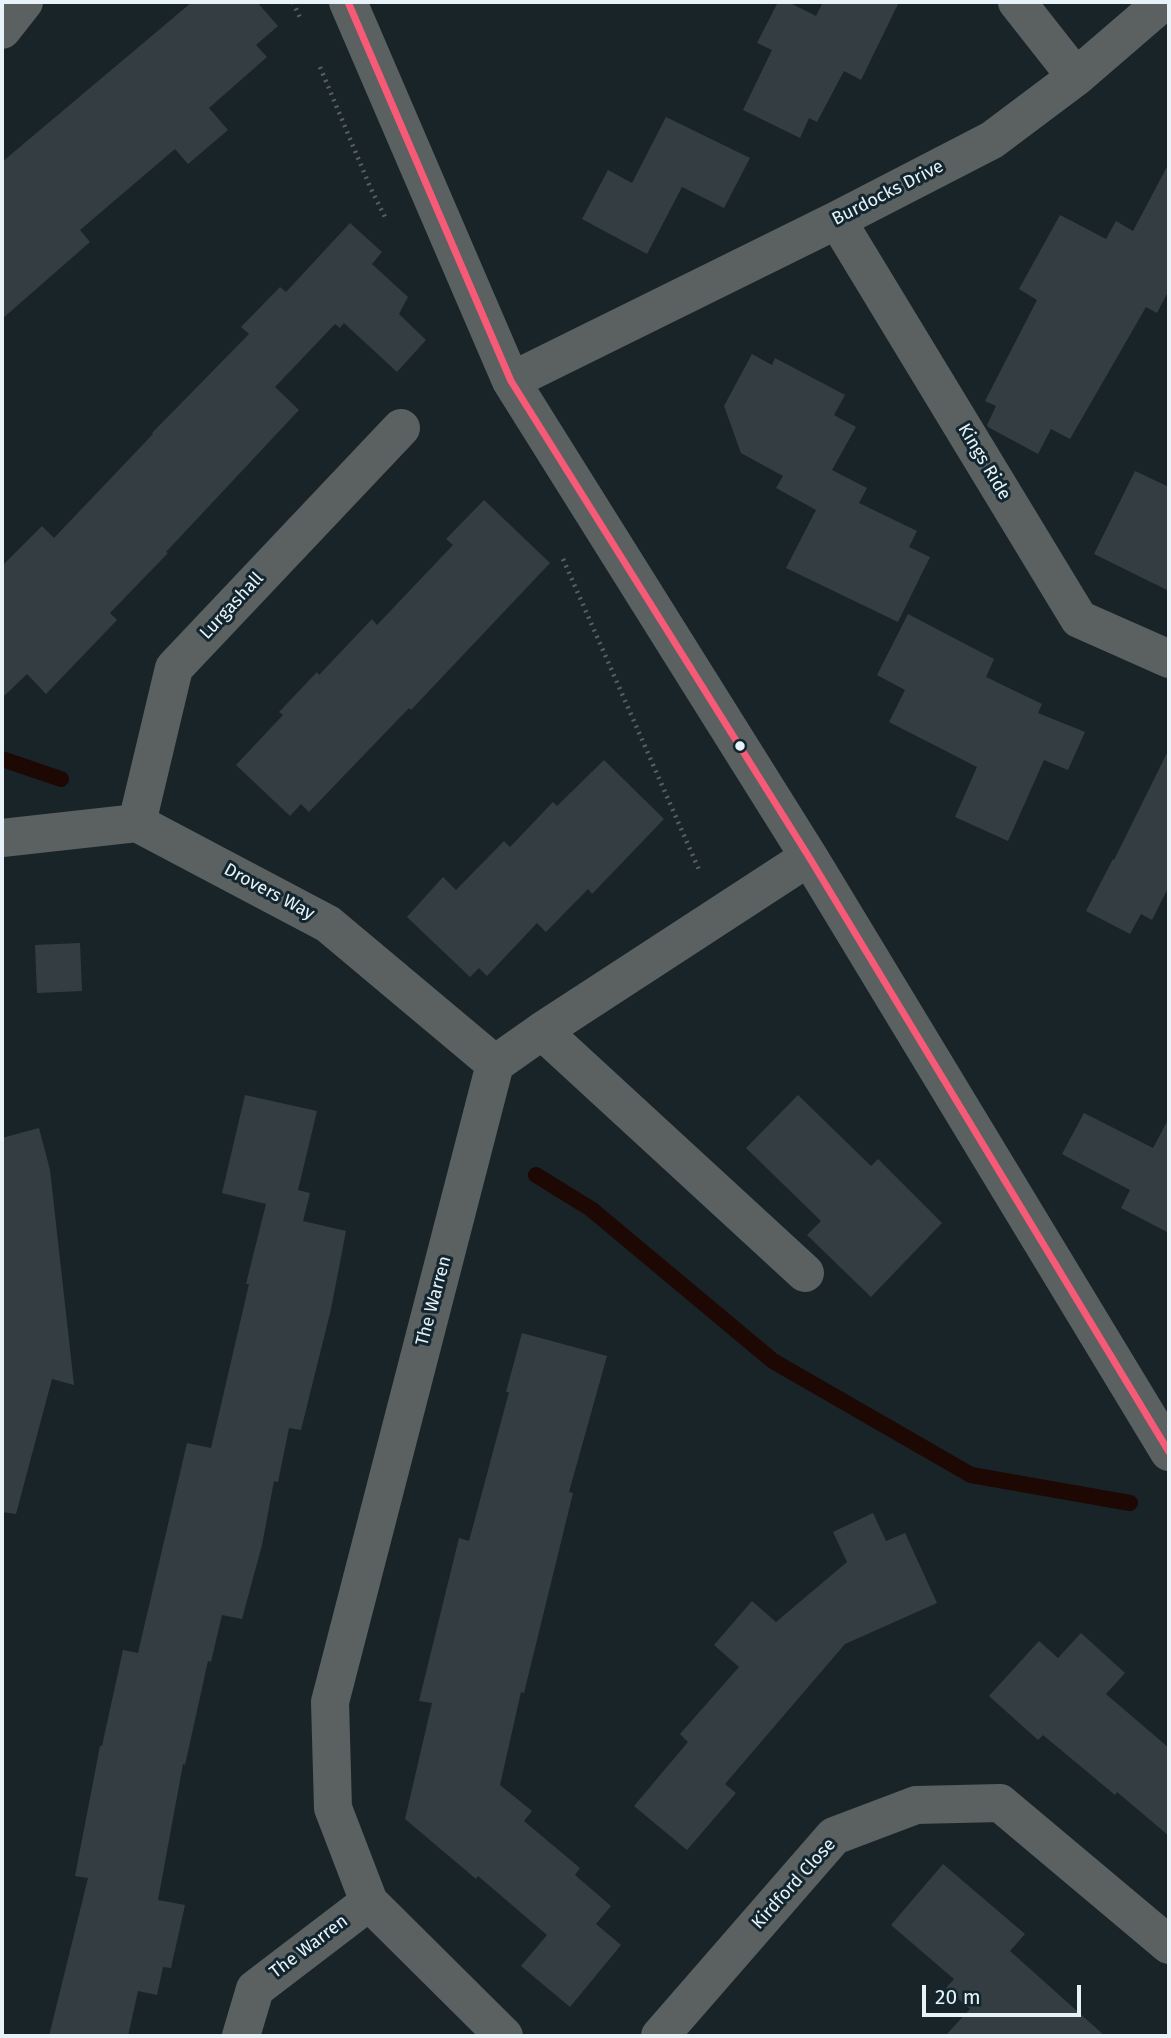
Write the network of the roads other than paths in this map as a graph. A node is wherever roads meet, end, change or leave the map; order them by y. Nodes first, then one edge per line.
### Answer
1 (23, 2) edge
2 (348, 2) edge
3 (1017, 2) edge
4 (1163, 2) edge
5 (2, 30) edge
6 (1076, 77) junction
7 (837, 220) junction
8 (511, 381) junction
9 (401, 428) dead end
10 (1169, 659) edge
11 (137, 823) junction
12 (2, 838) edge
13 (809, 857) junction
14 (542, 1031) junction
15 (495, 1064) junction
16 (805, 1273) dead end
17 (1169, 1451) edge
18 (369, 1902) junction
19 (1169, 1945) edge
20 (241, 2036) edge
21 (504, 2036) edge
22 (660, 2036) edge

1 - 5 street
2 - 8 street
3 - 6 street
4 - 6 street, Burdocks Drive
6 - 7 street, Burdocks Drive
7 - 8 street, Burdocks Drive
7 - 10 street, Kings Ride
8 - 13 street
9 - 11 street, Lurgashall
11 - 12 street
11 - 15 street, Drovers Way
13 - 14 street
13 - 17 street
14 - 15 street
14 - 16 street
15 - 18 street, The Warren
18 - 20 street, The Warren
18 - 21 street, The Warren
19 - 22 street, Kirdford Close

